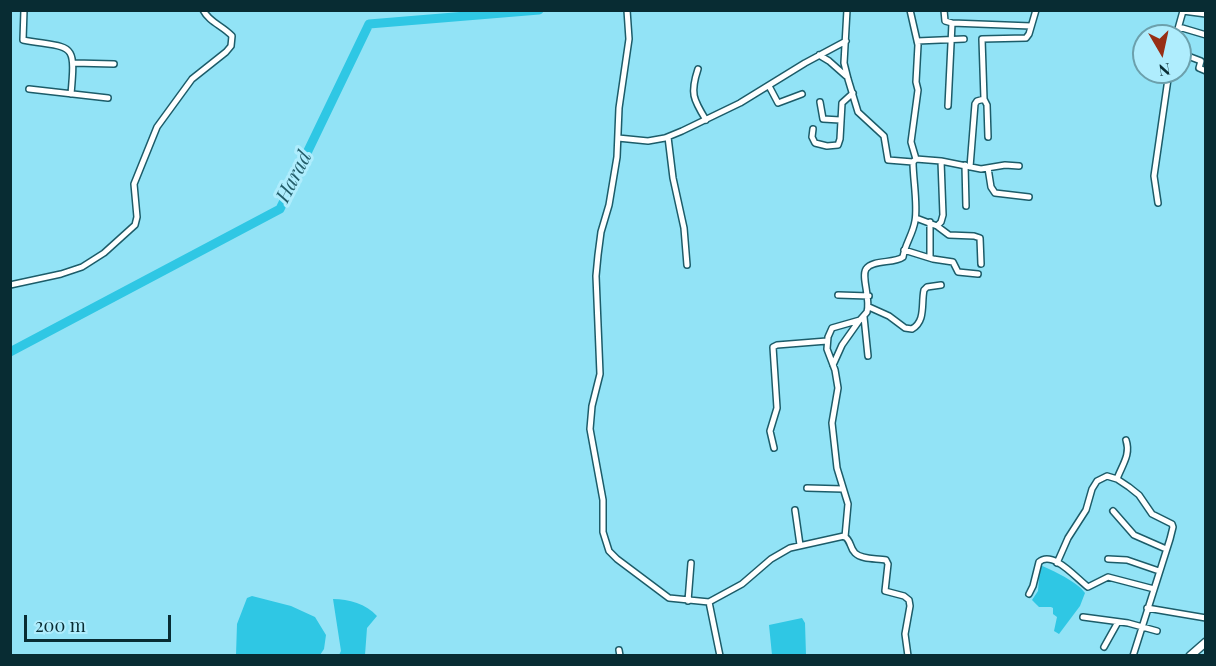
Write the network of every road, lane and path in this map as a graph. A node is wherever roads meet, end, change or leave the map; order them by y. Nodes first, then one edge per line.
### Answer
1 (24, 10) edge
2 (203, 10) edge
3 (627, 10) edge
4 (847, 10) edge
5 (910, 10) edge
6 (944, 10) edge
7 (1036, 10) edge
8 (1206, 14) edge
9 (952, 23) junction
10 (1180, 24) edge
11 (1031, 26) junction
12 (951, 39) junction
13 (964, 39) dead end
14 (846, 41) junction
15 (917, 41) junction
16 (819, 55) junction
17 (1192, 58) edge
18 (74, 63) junction
19 (114, 64) dead end
20 (698, 69) dead end
21 (1206, 70) edge
22 (848, 79) junction
23 (1167, 84) edge
24 (769, 86) junction
25 (29, 88) dead end
26 (853, 93) junction
27 (71, 94) junction
28 (802, 94) dead end
29 (108, 98) dead end
30 (984, 99) junction
31 (820, 102) dead end
32 (948, 106) dead end
33 (706, 120) junction
34 (840, 120) junction
35 (813, 129) dead end
36 (988, 136) dead end
37 (668, 137) junction
38 (618, 138) junction
39 (915, 160) junction
40 (941, 161) junction
41 (968, 166) junction
42 (1019, 166) dead end
43 (988, 168) junction
44 (1029, 197) dead end
45 (1158, 203) dead end
46 (966, 206) dead end
47 (916, 218) junction
48 (930, 222) junction
49 (936, 226) junction
50 (904, 250) junction
51 (930, 258) junction
52 (981, 264) dead end
53 (687, 265) dead end
54 (978, 274) dead end
55 (10, 285) edge
56 (941, 285) dead end
57 (838, 295) dead end
58 (869, 296) junction
59 (868, 308) junction
60 (862, 319) junction
61 (827, 341) junction
62 (868, 356) dead end
63 (833, 365) junction
64 (1125, 440) dead end
65 (774, 448) dead end
66 (1117, 479) junction
67 (807, 488) dead end
68 (843, 489) junction
69 (795, 510) dead end
70 (1113, 511) dead end
71 (845, 537) junction
72 (800, 545) junction
73 (1166, 549) junction
74 (1108, 558) dead end
75 (691, 563) dead end
76 (1057, 563) junction
77 (1159, 571) junction
78 (1154, 589) junction
79 (1029, 594) dead end
80 (688, 601) junction
81 (709, 602) junction
82 (1147, 608) junction
83 (1083, 618) dead end
84 (1206, 618) edge
85 (1118, 622) junction
86 (1142, 626) junction
87 (1157, 631) dead end
88 (1206, 642) edge
89 (1104, 647) dead end
90 (720, 656) edge
91 (908, 656) edge
92 (1133, 656) edge
93 (1190, 656) edge

1 - 18 street
2 - 55 street
3 - 38 street
4 - 14 street
5 - 15 street
6 - 9 street
7 - 11 street
8 - 10 street
9 - 11 street
9 - 12 street
11 - 30 street
12 - 13 street
12 - 15 street
12 - 32 street
14 - 16 street
14 - 22 street
15 - 39 street
16 - 22 street
16 - 24 street
17 - 21 street
18 - 19 street
18 - 27 street
20 - 33 street
22 - 26 street
23 - 45 street
24 - 28 street
24 - 33 street
25 - 27 street
26 - 34 street
26 - 39 street
27 - 29 street
30 - 36 street
30 - 41 street
31 - 34 street
33 - 37 street
34 - 35 street
37 - 38 street
37 - 53 street
38 - 80 street
39 - 40 street
39 - 47 street
40 - 41 street
40 - 49 street
41 - 43 street
41 - 46 street
42 - 43 street
43 - 44 street
47 - 48 street
47 - 50 street
48 - 49 street
48 - 51 street
49 - 52 street
50 - 51 street
50 - 58 street
51 - 54 street
56 - 59 street
57 - 58 street
58 - 59 street
59 - 60 street
60 - 61 street
60 - 62 street
60 - 63 street
61 - 63 street
61 - 65 street
63 - 68 street
64 - 66 street
66 - 73 street
66 - 76 street
67 - 68 street
68 - 71 street
69 - 72 street
70 - 73 street
71 - 72 street
71 - 91 street
72 - 81 street
73 - 77 street
74 - 77 street
75 - 80 street
76 - 78 street
76 - 79 street
77 - 78 street
78 - 82 street
80 - 81 street
81 - 90 street
82 - 84 street
82 - 86 street
83 - 85 street
85 - 86 street
85 - 89 street
86 - 87 street
86 - 92 street
88 - 93 street

